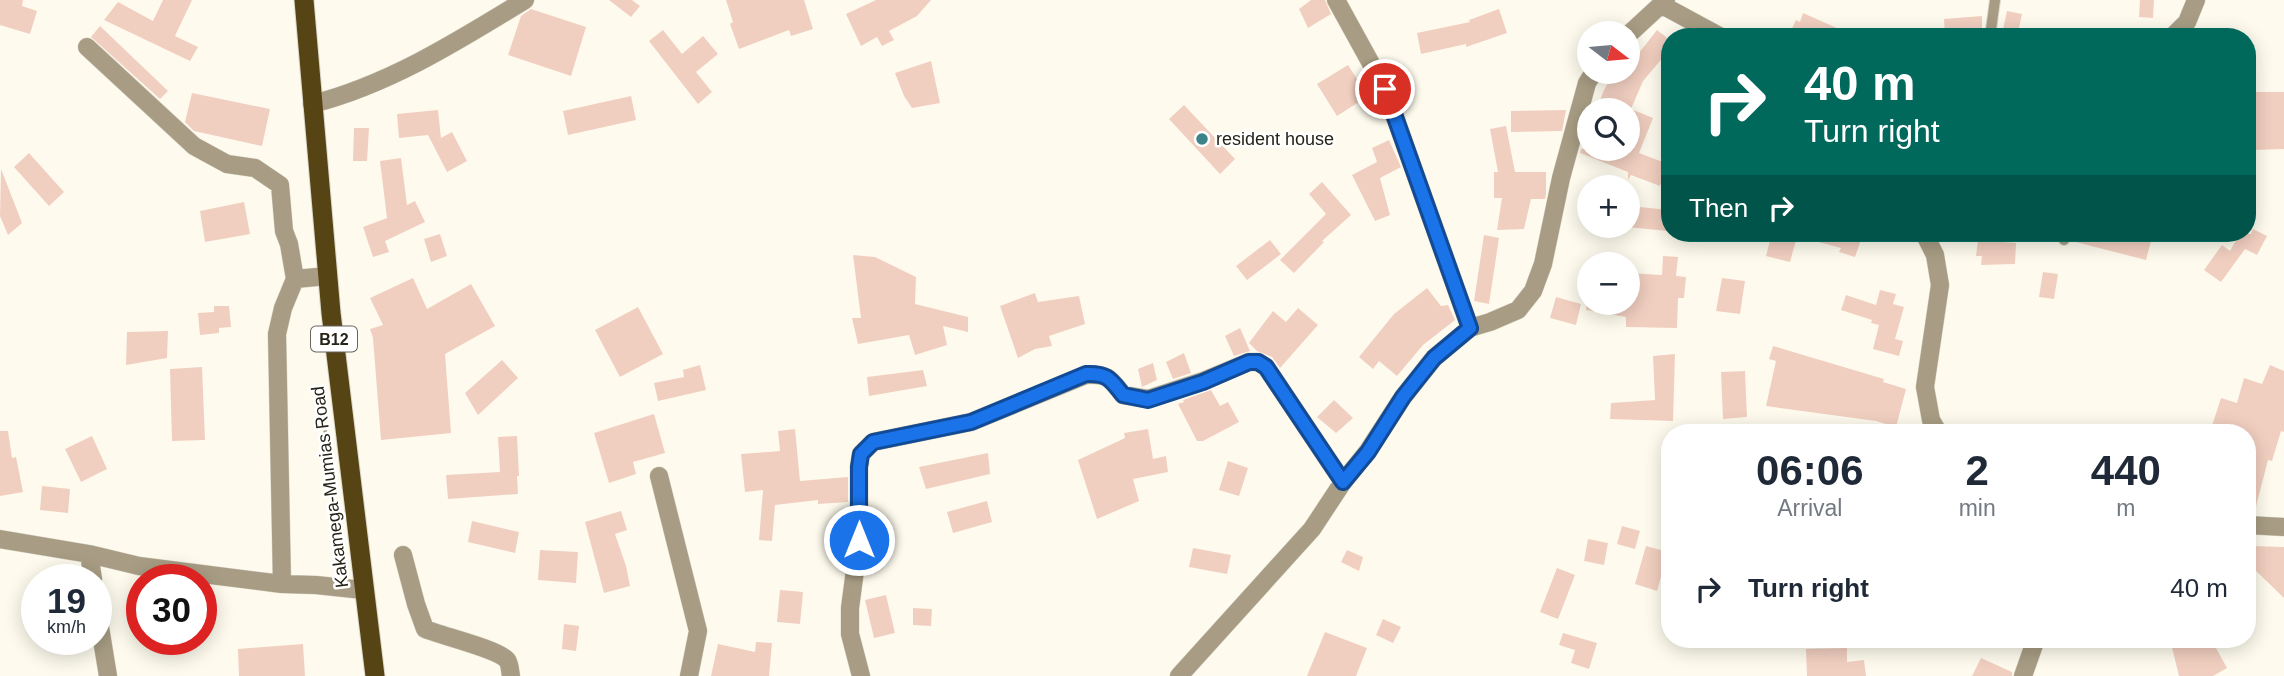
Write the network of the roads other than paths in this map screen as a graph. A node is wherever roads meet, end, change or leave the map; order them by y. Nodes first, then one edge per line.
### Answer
1 (303, 0) edge
2 (525, 0) edge
3 (1336, 0) edge
4 (1995, 0) edge
5 (2196, 0) edge
6 (1664, 2) edge
7 (1640, 24) edge
8 (1706, 28) edge
9 (1991, 28) edge
10 (2181, 28) edge
11 (88, 47) dead end
12 (1587, 84) edge
13 (312, 104) junction
14 (1928, 242) edge
15 (328, 276) junction
16 (295, 279) junction
17 (1470, 328) junction
18 (1933, 424) edge
19 (659, 476) dead end
20 (1343, 482) junction
21 (2256, 525) edge
22 (2284, 527) edge
23 (0, 539) edge
24 (89, 554) junction
25 (403, 555) dead end
26 (91, 564) edge
27 (282, 584) junction
28 (363, 590) junction
29 (2033, 648) edge
30 (105, 655) edge
31 (108, 676) edge
32 (375, 676) edge
33 (511, 676) edge
34 (690, 676) edge
35 (861, 676) edge
36 (1179, 676) edge
37 (2023, 676) edge

1 - 13 highway, Kakamega-Mumias Road / B12
2 - 13 street
3 - 17 street
4 - 9 lane
5 - 10 street
6 - 7 street
6 - 8 street
11 - 16 street
12 - 17 street
13 - 15 highway, Kakamega-Mumias Road / B12
14 - 18 street
15 - 16 street
15 - 28 highway, Kakamega-Mumias Road / B12
16 - 27 street
17 - 20 street
19 - 34 street
20 - 35 street
20 - 36 street
21 - 22 street
23 - 24 street
24 - 26 street
24 - 27 street
25 - 33 street
27 - 28 street
28 - 32 highway, Kakamega-Mumias Road / B12
29 - 37 street
30 - 31 street

